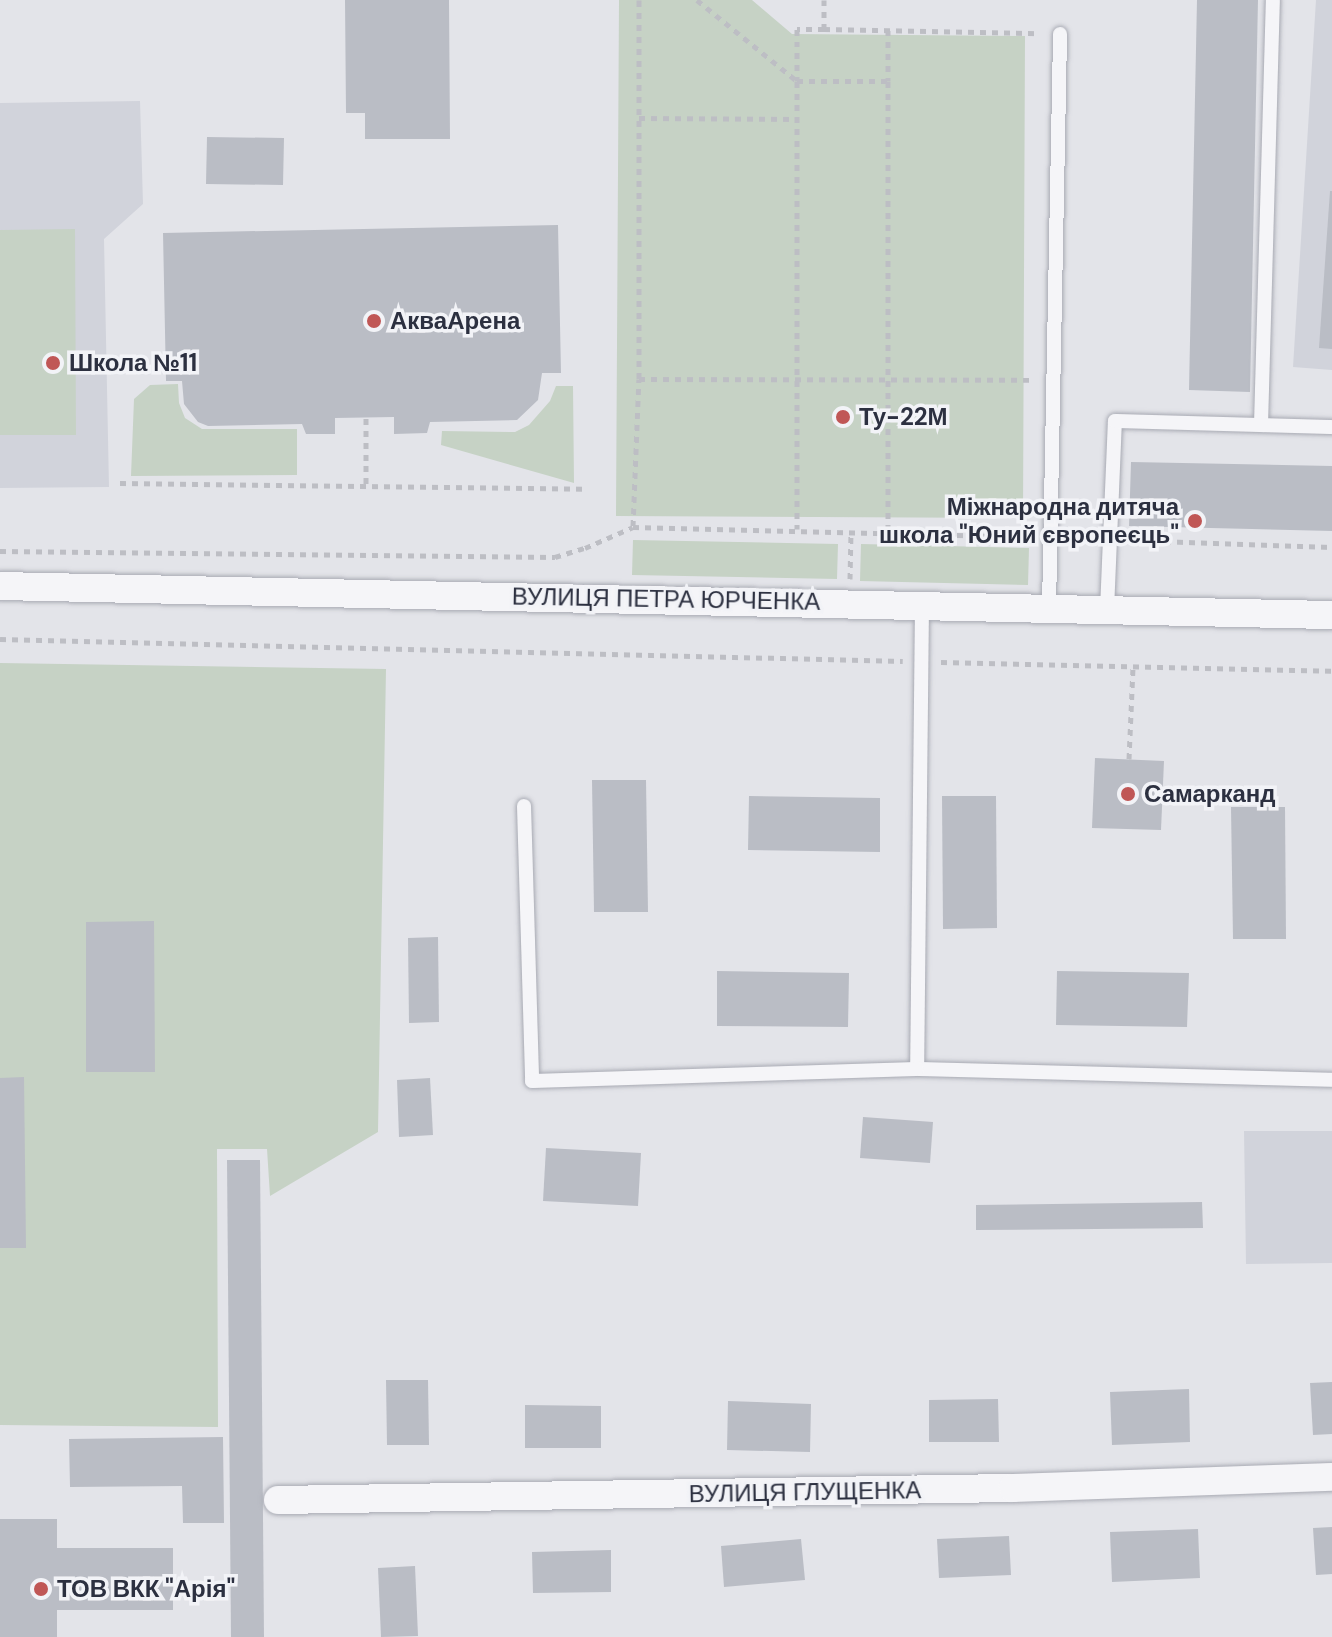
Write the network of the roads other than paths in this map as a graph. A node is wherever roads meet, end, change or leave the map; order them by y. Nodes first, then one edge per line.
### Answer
1 (1273, 0) edge
2 (1060, 34) road end
3 (1261, 425) junction
4 (1332, 427) edge
5 (0, 586) edge
6 (922, 605) junction
7 (1049, 609) junction
8 (1107, 610) junction
9 (1332, 615) edge
10 (524, 806) dead end
11 (917, 1069) junction
12 (1332, 1080) edge
13 (1332, 1477) edge
14 (278, 1500) dead end

1 - 3 lane
2 - 7 lane
3 - 4 lane
3 - 8 lane
5 - 6 street, ВУЛИЦЯ ПЕТРА ЮРЧЕНКА
6 - 7 street, ВУЛИЦЯ ПЕТРА ЮРЧЕНКА
6 - 11 lane
7 - 8 street, ВУЛИЦЯ ПЕТРА ЮРЧЕНКА
8 - 9 street, ВУЛИЦЯ ПЕТРА ЮРЧЕНКА
10 - 11 lane
11 - 12 lane
13 - 14 street, ВУЛИЦЯ ГЛУЩЕНКА

